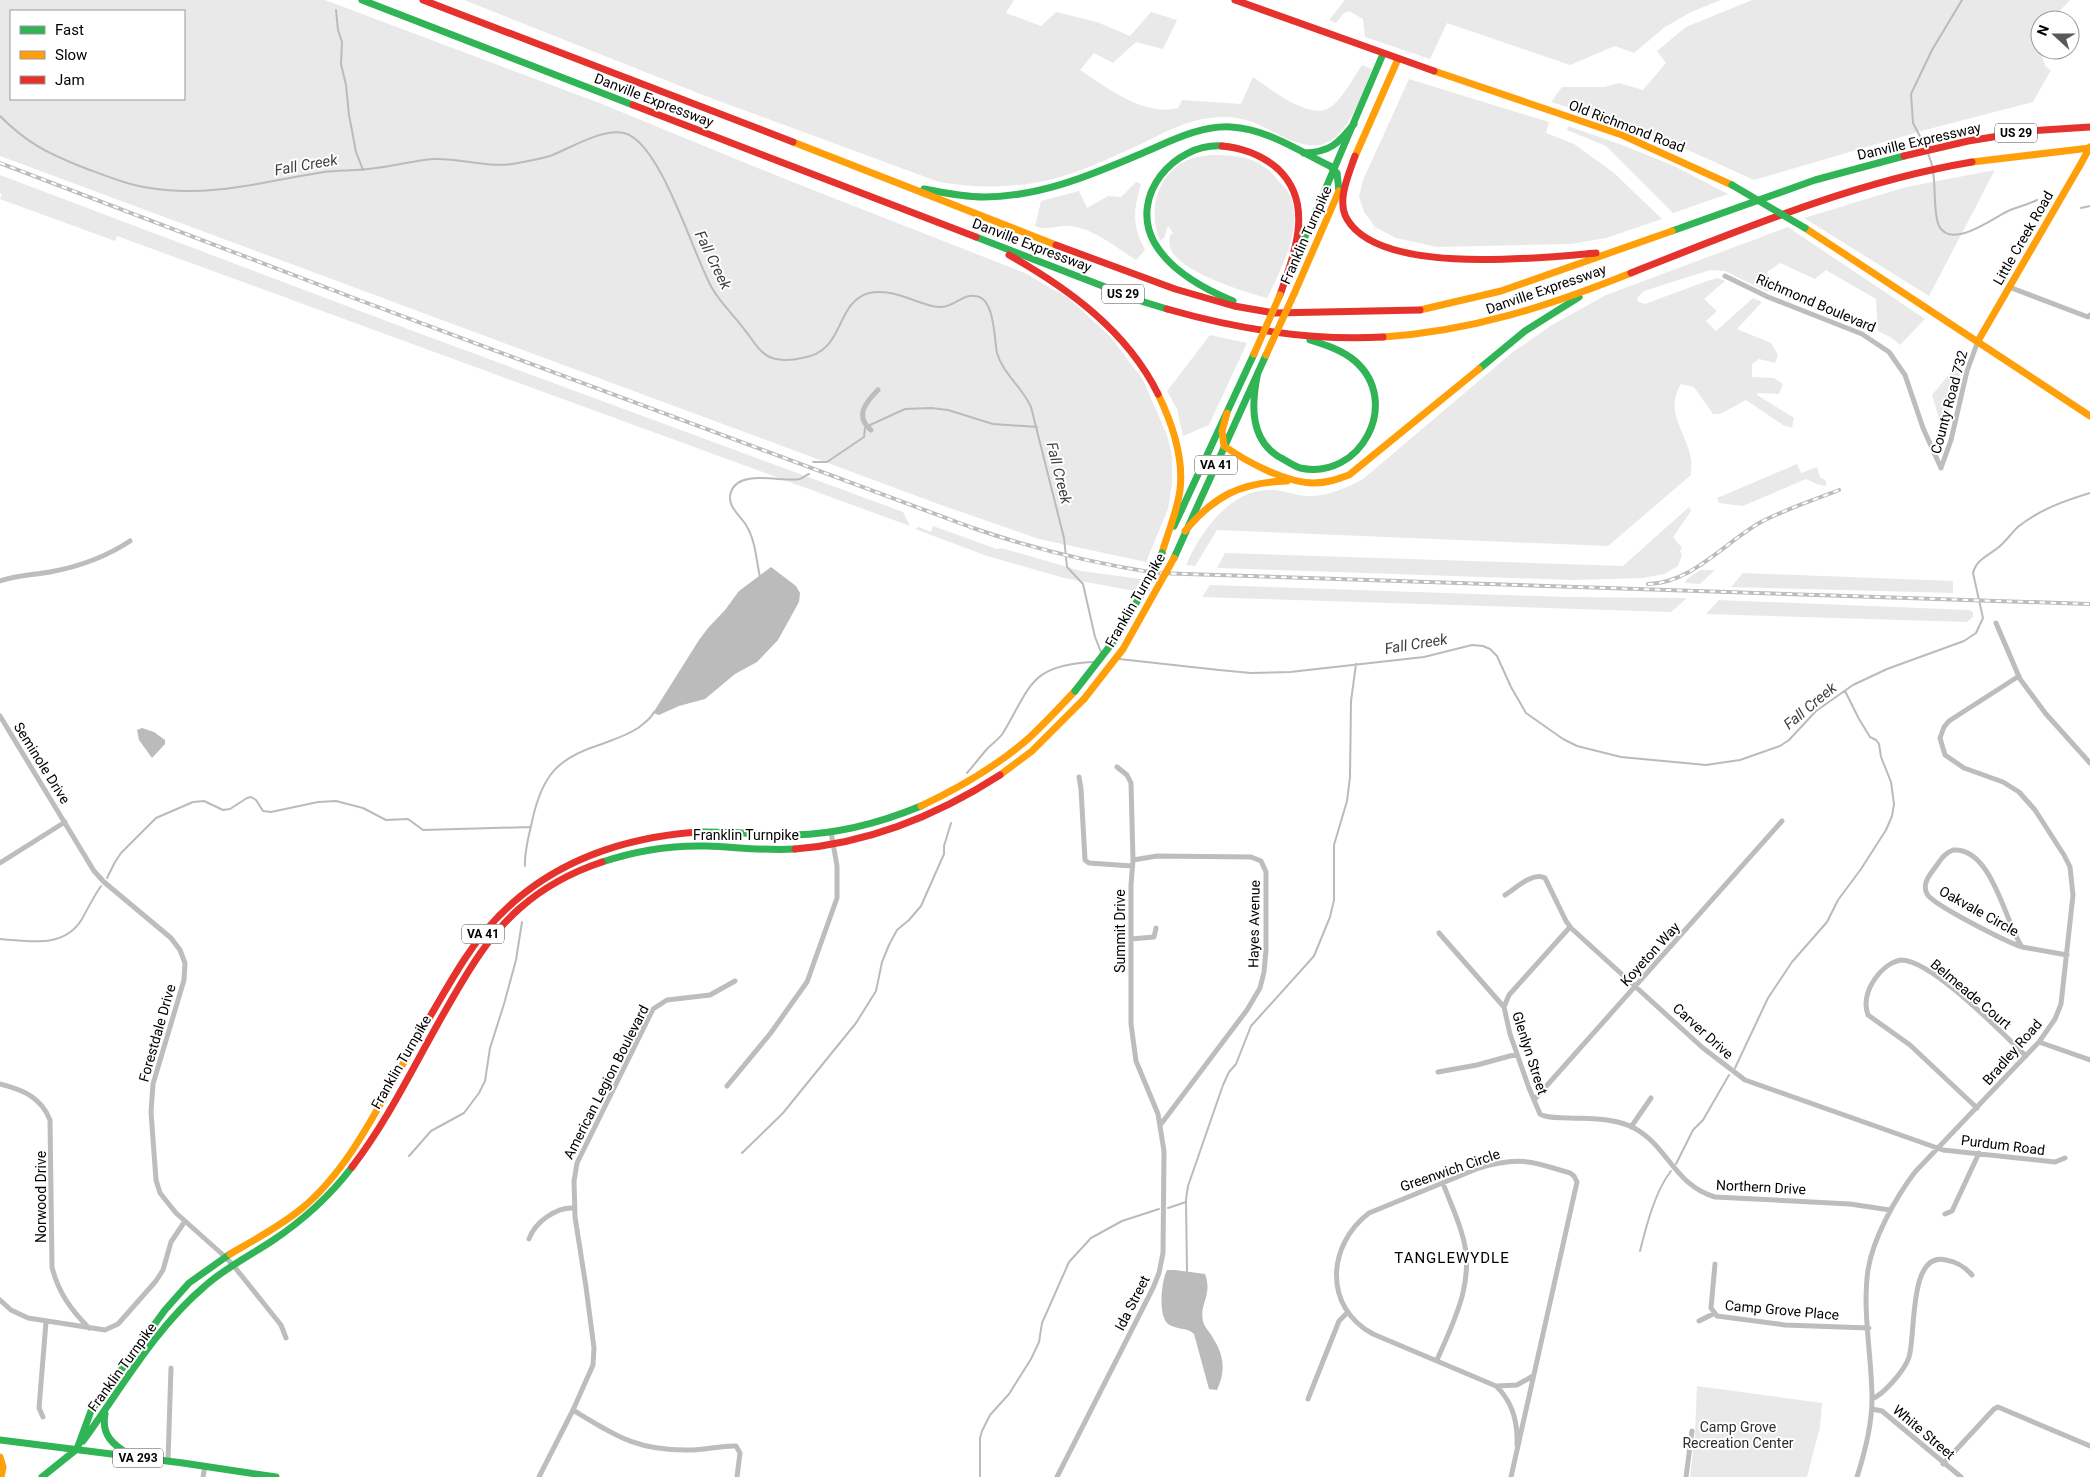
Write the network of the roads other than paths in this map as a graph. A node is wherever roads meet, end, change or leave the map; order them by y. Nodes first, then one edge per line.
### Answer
1 (362, 0) edge
2 (423, 0) edge
3 (1235, 0) edge
4 (1384, 54) junction
5 (1398, 59) junction
6 (1354, 124) junction
7 (2090, 127) edge
8 (2090, 148) edge
9 (1301, 153) junction
10 (1355, 156) junction
11 (1335, 169) junction
12 (885, 179) junction
13 (1340, 191) junction
14 (968, 234) junction
15 (1616, 250) junction
16 (1725, 276) dead end
17 (1617, 278) junction
18 (2009, 287) junction
19 (1280, 295) junction
20 (1274, 313) junction
21 (2090, 315) edge
22 (1290, 335) junction
23 (1978, 342) junction
24 (1258, 372) junction
25 (878, 390) dead end
26 (1227, 413) junction
27 (2090, 416) edge
28 (871, 430) dead end
29 (1224, 446) junction
30 (1941, 468) joint
31 (1293, 481) junction
32 (1185, 531) junction
33 (130, 542) dead end
34 (1162, 553) junction
35 (0, 581) edge
36 (1996, 623) dead end
37 (2018, 676) junction
38 (0, 716) edge
39 (2090, 763) edge
40 (1117, 767) dead end
41 (1079, 776) dead end
42 (1782, 820) dead end
43 (65, 822) junction
44 (832, 832) junction
45 (834, 844) junction
46 (0, 863) edge
47 (1132, 863) junction
48 (1505, 895) dead end
49 (1570, 927) junction
50 (1156, 928) dead end
51 (1439, 933) dead end
52 (1131, 938) junction
53 (2022, 947) junction
54 (2066, 955) junction
55 (735, 982) dead end
56 (1636, 986) junction
57 (1504, 1006) junction
58 (2039, 1042) junction
59 (1517, 1054) junction
60 (2026, 1056) junction
61 (2090, 1060) edge
62 (1438, 1072) dead end
63 (0, 1084) edge
64 (727, 1086) dead end
65 (1651, 1098) dead end
66 (1534, 1100) junction
67 (1977, 1108) junction
68 (1540, 1114) joint
69 (1160, 1124) junction
70 (1631, 1126) junction
71 (1938, 1148) junction
72 (1979, 1154) junction
73 (2065, 1158) dead end
74 (1443, 1183) junction
75 (574, 1208) junction
76 (1890, 1210) junction
77 (1945, 1214) dead end
78 (185, 1221) junction
79 (529, 1239) dead end
80 (225, 1257) junction
81 (1715, 1264) dead end
82 (233, 1266) junction
83 (1972, 1275) dead end
84 (0, 1300) edge
85 (1347, 1313) junction
86 (1713, 1314) junction
87 (1699, 1321) dead end
88 (46, 1322) junction
89 (89, 1328) junction
90 (1869, 1328) junction
91 (286, 1338) dead end
92 (1437, 1360) junction
93 (170, 1368) dead end
94 (1534, 1375) junction
95 (1496, 1386) junction
96 (1308, 1399) dead end
97 (1872, 1399) junction
98 (107, 1409) junction
99 (1872, 1409) junction
100 (573, 1410) junction
101 (43, 1417) dead end
102 (1692, 1431) dead end
103 (0, 1440) edge
104 (1518, 1445) junction
105 (2090, 1446) edge
106 (77, 1449) junction
107 (0, 1457) edge
108 (134, 1457) junction
109 (168, 1461) junction
110 (1944, 1464) junction
111 (204, 1466) junction
112 (1, 1477) edge
113 (42, 1477) edge
114 (203, 1477) edge
115 (274, 1477) edge
116 (538, 1477) edge
117 (737, 1477) edge
118 (1057, 1477) edge
119 (1511, 1477) edge
120 (1686, 1477) edge
121 (1857, 1477) edge
122 (1961, 1477) edge

1 - 14 main road, Danville Expressway / US 29
2 - 12 main road, Danville Expressway / US 29
3 - 4 main road, Old Richmond Road
4 - 5 main road, Old Richmond Road
4 - 6 main road, Franklin Turnpike / VA 41
5 - 10 main road, Franklin Turnpike / VA 41
5 - 23 main road, Old Richmond Road, bridge
6 - 9 main road
6 - 11 main road, Franklin Turnpike / VA 41
7 - 15 main road, Danville Expressway / US 29
8 - 17 main road, Danville Expressway / US 29
8 - 18 main road, Little Creek Road, bridge
9 - 11 main road
9 - 12 main road
10 - 13 main road, Franklin Turnpike / VA 41
10 - 15 main road
11 - 13 main road
11 - 19 main road, Franklin Turnpike / VA 41
12 - 20 main road, Danville Expressway / US 29
13 - 24 main road, Franklin Turnpike / VA 41, bridge
14 - 22 main road, Danville Expressway / US 29
14 - 34 main road
15 - 20 main road, Danville Expressway / US 29
16 - 30 street, Richmond Boulevard
17 - 22 main road, Danville Expressway / US 29
17 - 31 main road
18 - 21 street
18 - 23 main road, Little Creek Road
19 - 20 main road
19 - 26 main road, Franklin Turnpike / VA 41, bridge
22 - 24 main road
23 - 27 main road
23 - 30 street, County Road 732
24 - 29 main road, Franklin Turnpike / VA 41
25 - 28 street
26 - 29 main road
26 - 34 main road, Franklin Turnpike / VA 41
29 - 31 main road
29 - 32 main road, Franklin Turnpike / VA 41
31 - 32 main road
32 - 45 main road, Franklin Turnpike / VA 41, bridge
33 - 35 street
34 - 44 main road, Franklin Turnpike / VA 41, bridge
36 - 37 street
37 - 39 street
37 - 54 street, Bradley Road
38 - 43 street, Seminole Drive
40 - 47 street
41 - 47 street
42 - 56 street, Koyeton Way
43 - 46 street
43 - 78 street, Forestdale Drive
44 - 45 street
44 - 80 main road, Franklin Turnpike / VA 41
45 - 64 street
45 - 82 main road, Franklin Turnpike
47 - 52 street, Summit Drive
47 - 69 street, Hayes Avenue
48 - 49 street, Carver Drive
49 - 56 street, Carver Drive
49 - 57 street
50 - 52 street
51 - 57 street, Glenlyn Street
52 - 69 street, Summit Drive
53 - 53 street, Oakvale Circle
53 - 54 street, Oakvale Circle
54 - 58 street, Bradley Road
55 - 75 street, American Legion Boulevard
56 - 66 street, Koyeton Way
56 - 71 street, Carver Drive
57 - 59 street, Glenlyn Street
58 - 60 street, Bradley Road
58 - 61 street
59 - 62 street
59 - 66 street, Glenlyn Street
60 - 67 street, Bradley Road
60 - 67 street, Belmeade Court
63 - 89 street, Norwood Drive
65 - 70 street
66 - 68 street, Glenlyn Street
67 - 71 street, Bradley Road
68 - 70 street, Northern Drive
69 - 118 street, Ida Street
70 - 76 street, Northern Drive
71 - 72 street, Purdum Road
71 - 76 street, Bradley Road
72 - 73 street, Purdum Road
72 - 77 street
74 - 85 street, Greenwich Circle
74 - 92 street
74 - 94 street, Greenwich Circle
75 - 79 street
75 - 100 street, American Legion Boulevard
76 - 90 street, Bradley Road
78 - 80 street, Forestdale Drive
78 - 89 street
80 - 82 street, Forestdale Drive
80 - 106 main road, Franklin Turnpike / VA 41
81 - 86 street, Camp Grove Place
82 - 91 street, Forestdale Drive
82 - 98 main road, Franklin Turnpike
83 - 97 street
84 - 88 street
85 - 92 street, Greenwich Circle
85 - 96 street
86 - 87 street
86 - 90 street, Camp Grove Place
88 - 89 street
88 - 101 street
90 - 97 street, Bradley Road
92 - 95 street, Greenwich Circle
93 - 109 street
94 - 95 street
94 - 104 street
95 - 104 street
97 - 99 street, Bradley Road
98 - 106 main road, Franklin Turnpike
98 - 108 main road
99 - 110 street, White Street
99 - 121 street, Bradley Road
100 - 116 street, American Legion Boulevard
100 - 117 street
102 - 120 street
103 - 106 main road, VA 293
104 - 119 street
105 - 110 street
106 - 108 main road, VA 293
106 - 113 main road, Franklin Turnpike / VA 41
107 - 112 main road
108 - 109 main road, VA 293
109 - 111 main road, VA 293
110 - 122 street, White Street
111 - 114 street
111 - 115 main road, VA 293

